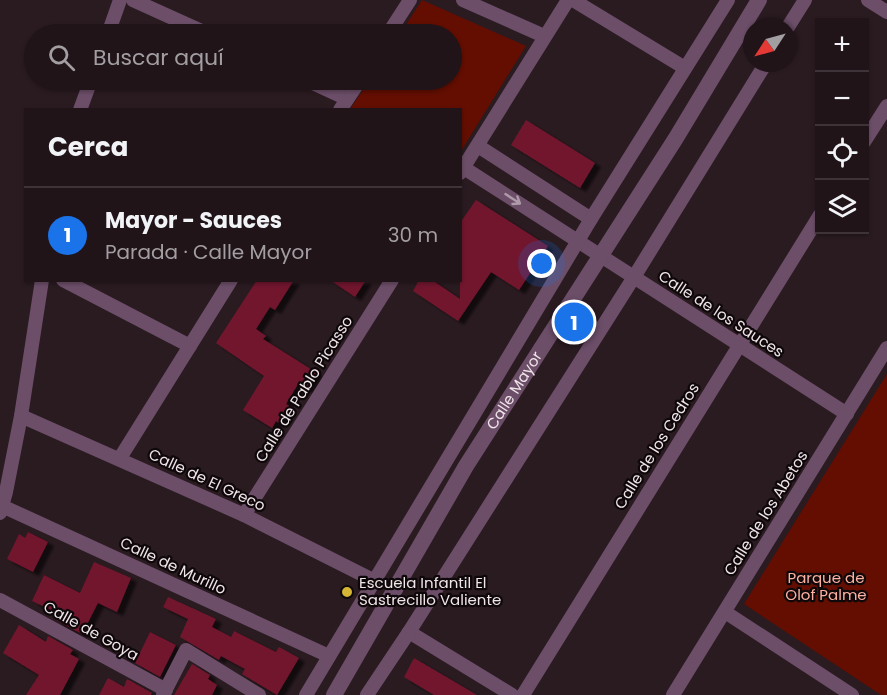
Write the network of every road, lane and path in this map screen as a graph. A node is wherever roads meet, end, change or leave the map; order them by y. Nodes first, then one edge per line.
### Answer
1 (120, 0) edge
2 (133, 0) edge
3 (410, 0) edge
4 (463, 0) edge
5 (568, 0) edge
6 (573, 0) edge
7 (728, 0) edge
8 (759, 0) edge
9 (805, 0) edge
10 (868, 0) edge
11 (887, 12) edge
12 (794, 18) edge
13 (112, 24) edge
14 (186, 24) edge
15 (394, 24) edge
16 (544, 36) junction
17 (685, 68) junction
18 (760, 72) edge
19 (87, 90) edge
20 (322, 90) edge
21 (353, 90) edge
22 (344, 104) edge
23 (887, 106) edge
24 (81, 108) edge
25 (869, 134) edge
26 (478, 146) junction
27 (462, 170) edge
28 (591, 219) junction
29 (815, 222) edge
30 (578, 241) junction
31 (602, 256) junction
32 (634, 277) junction
33 (42, 282) edge
34 (67, 282) edge
35 (230, 282) edge
36 (391, 282) edge
37 (739, 345) junction
38 (190, 346) junction
39 (887, 348) edge
40 (847, 414) junction
41 (21, 416) junction
42 (120, 458) junction
43 (1, 510) edge
44 (244, 515) junction
45 (375, 581) junction
46 (0, 600) edge
47 (725, 612) junction
48 (409, 632) junction
49 (329, 656) junction
50 (164, 693) edge
51 (847, 694) edge
52 (259, 695) edge
53 (306, 695) edge
54 (334, 695) edge
55 (367, 695) edge
56 (512, 695) edge
57 (522, 695) edge
58 (673, 695) edge

1 - 13 street
2 - 14 street
3 - 15 street
4 - 16 street
5 - 16 street
6 - 17 street
7 - 17 street, Calle Mayor
8 - 31 street, Calle Mayor
9 - 12 street
10 - 11 street
16 - 26 street
17 - 28 street, Calle Mayor
18 - 32 street
19 - 24 street
20 - 22 street
21 - 22 street
23 - 25 street
26 - 27 street
26 - 28 street
27 -> 30 street, Calle de los Sauces
28 - 30 street, Calle Mayor
29 - 37 street, Calle de los Cedros
30 - 31 street, Calle de los Sauces
30 - 45 street, Calle Mayor
31 - 32 street, Calle de los Sauces
31 - 54 street, Calle Mayor
32 - 37 street, Calle de los Sauces
32 - 48 street
33 - 41 street
34 - 38 street
35 - 38 street
36 - 44 street, Calle de Pablo Picasso
37 - 40 street, Calle de los Sauces
37 - 57 street, Calle de los Cedros
38 - 42 street
39 - 40 street, Calle de los Abetos
40 - 47 street, Calle de los Abetos
41 - 42 street, Calle de El Greco
41 - 43 street
42 - 44 street, Calle de El Greco
43 - 49 street, Calle de Murillo
44 - 45 street, Calle de El Greco
45 - 49 street, Calle Mayor
46 - 50 street, Calle de Goya
47 - 51 street
47 - 58 street, Calle de los Abetos
48 - 55 street
48 - 56 street
49 - 53 street, Calle Mayor
50 - 52 street

